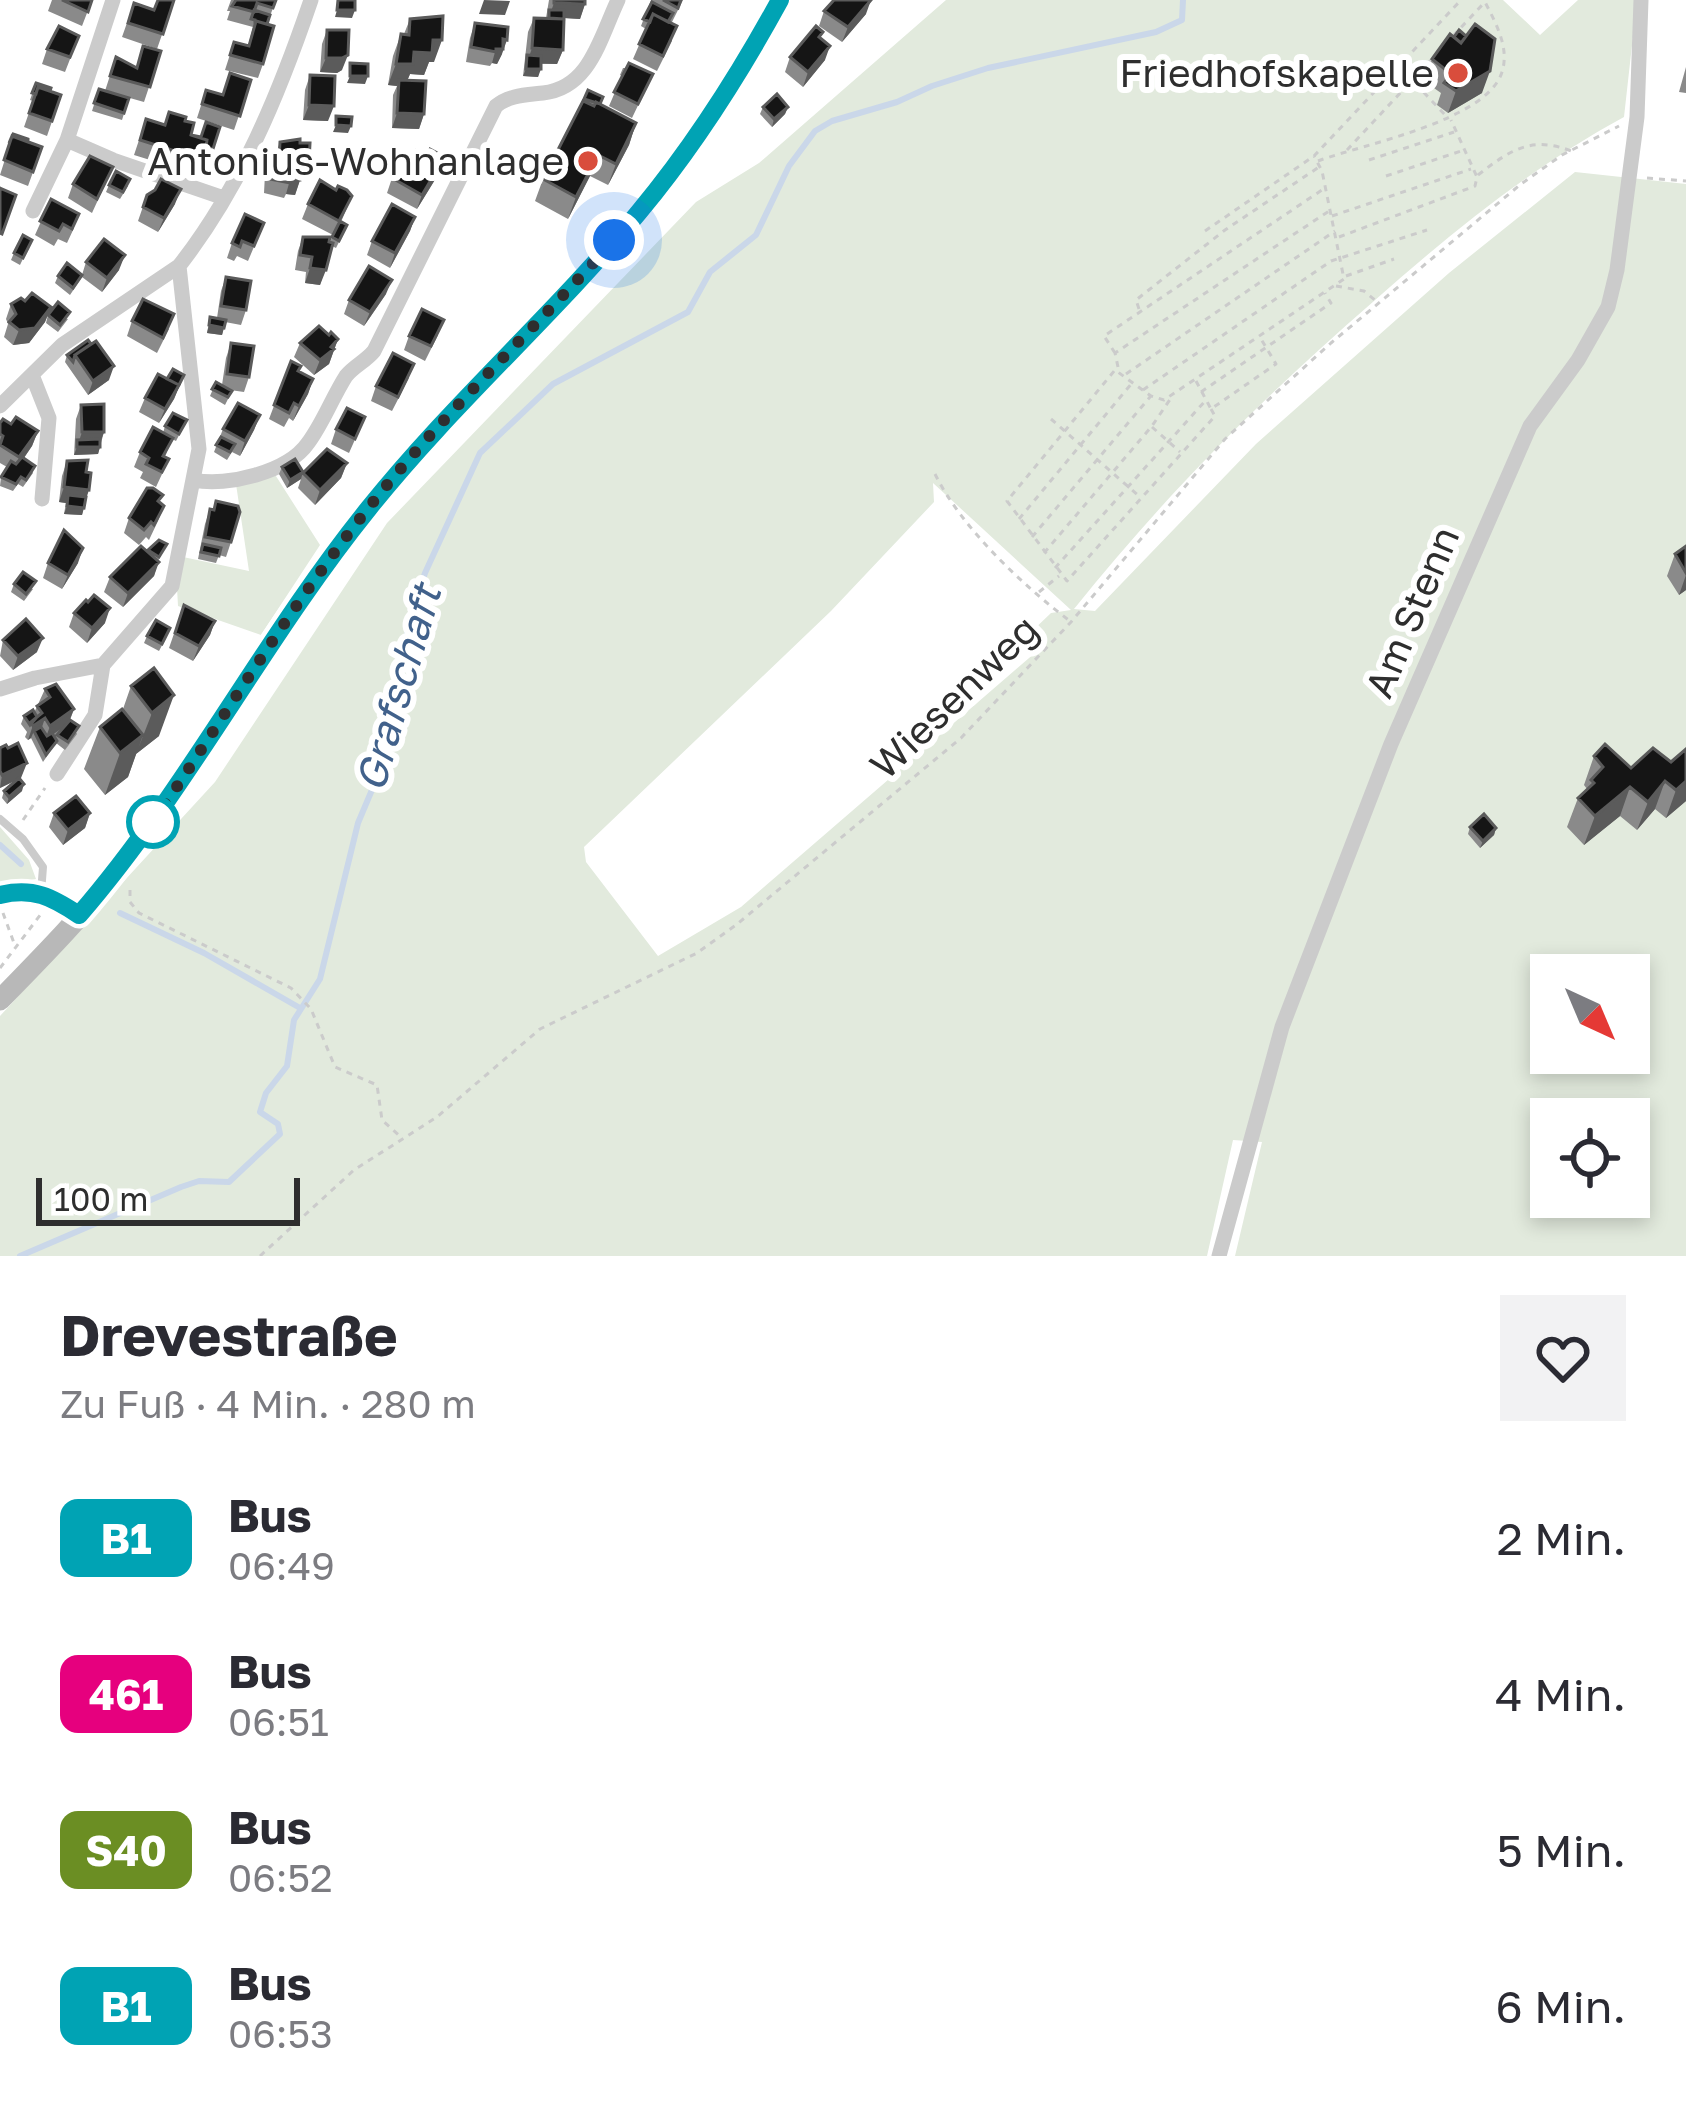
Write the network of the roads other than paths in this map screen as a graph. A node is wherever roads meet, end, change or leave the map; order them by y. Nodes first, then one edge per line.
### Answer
1 (113, 0) edge
2 (311, 0) edge
3 (618, 0) edge
4 (780, 0) edge
5 (1641, 0) edge
6 (68, 140) junction
7 (224, 198) junction
8 (33, 211) dead end
9 (178, 266) junction
10 (32, 375) junction
11 (0, 406) edge
12 (194, 480) junction
13 (42, 499) dead end
14 (103, 665) junction
15 (0, 689) edge
16 (57, 774) road end
17 (0, 819) edge
18 (0, 896) edge
19 (47, 896) junction
20 (79, 915) junction
21 (0, 1000) edge
22 (1219, 1256) edge

1 - 6 street
2 - 7 street
3 - 12 street
4 - 20 street
5 - 22 street, Am Stenn
6 - 7 street
6 - 8 street
7 - 9 street
9 - 10 street
9 - 12 street
10 - 11 street
10 - 13 street
12 - 14 street
14 - 15 street
14 - 16 street
17 - 19 lane
18 - 19 street
19 - 20 street
20 - 21 street

